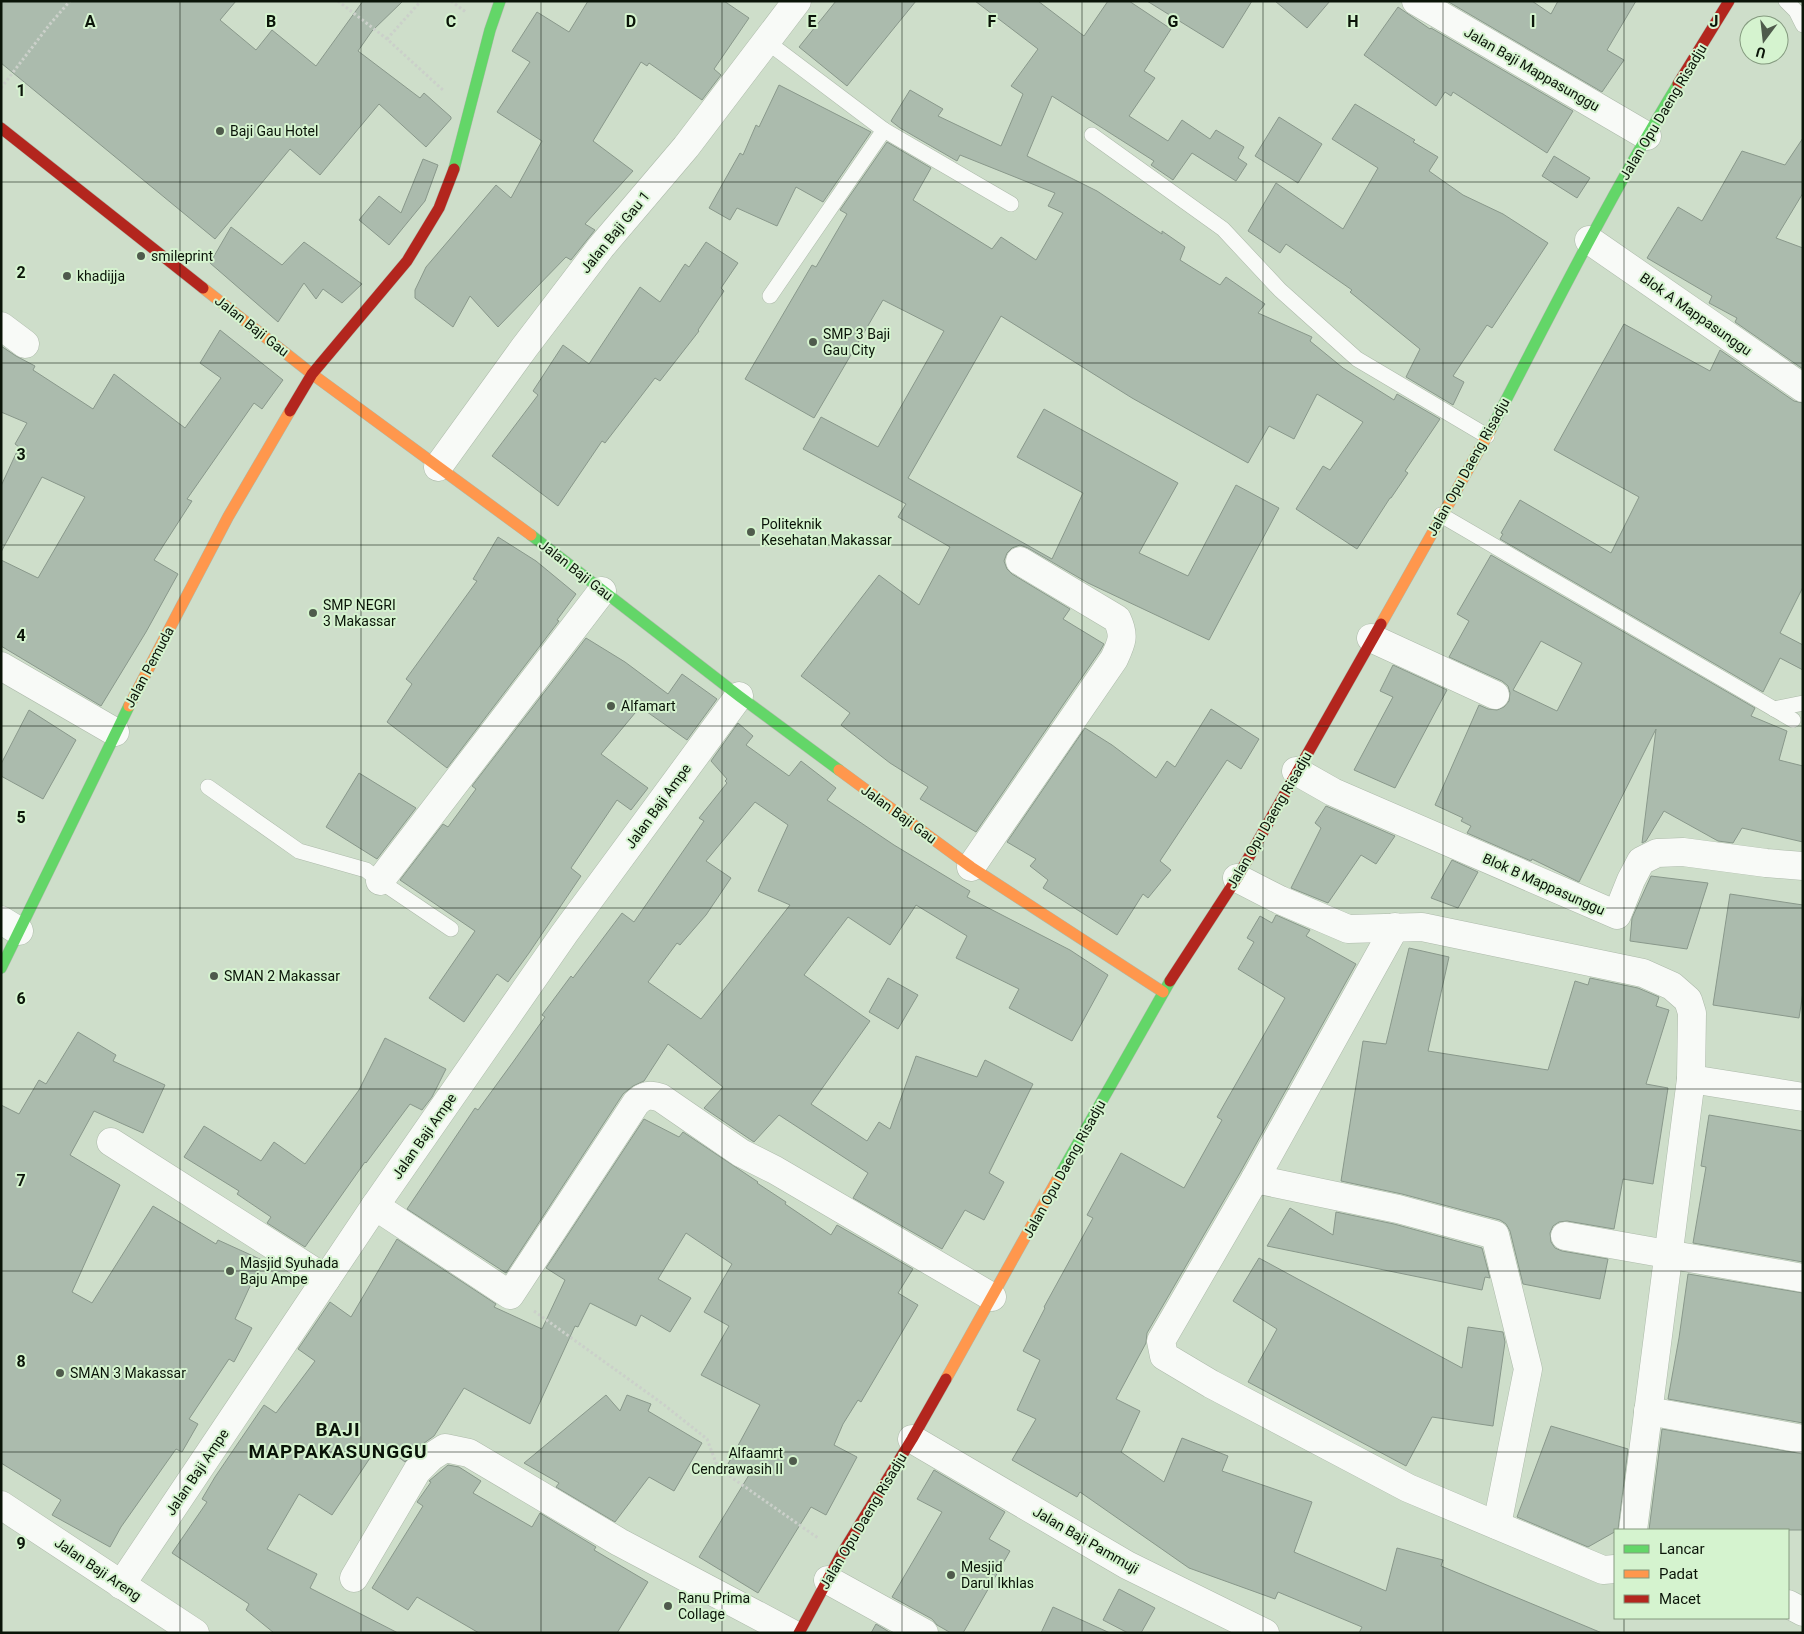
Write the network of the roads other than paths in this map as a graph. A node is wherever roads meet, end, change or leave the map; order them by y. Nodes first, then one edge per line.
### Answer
1 (500, 1) edge
2 (797, 1) edge
3 (1416, 1) edge
4 (1729, 1) edge
5 (1786, 1) edge
6 (1803, 25) edge
7 (766, 41) junction
8 (884, 130) junction
9 (2, 131) edge
10 (1092, 135) dead end
11 (1647, 136) junction
12 (1011, 204) dead end
13 (1589, 240) junction
14 (770, 296) dead end
15 (1, 326) edge
16 (25, 344) dead end
17 (312, 374) junction
18 (1803, 388) edge
19 (1487, 436) junction
20 (438, 467) junction
21 (1441, 515) junction
22 (1020, 562) dead end
23 (602, 591) junction
24 (1371, 638) junction
25 (1, 666) edge
26 (1495, 695) dead end
27 (739, 696) junction
28 (1803, 703) edge
29 (1774, 709) junction
30 (1793, 720) dead end
31 (114, 732) junction
32 (1296, 771) junction
33 (208, 787) dead end
34 (1803, 866) edge
35 (971, 867) junction
36 (1237, 878) junction
37 (380, 881) junction
38 (10, 925) edge
39 (1395, 927) junction
40 (451, 928) dead end
41 (1, 968) edge
42 (1163, 992) junction
43 (1691, 1079) junction
44 (1803, 1097) edge
45 (111, 1142) dead end
46 (1255, 1179) junction
47 (375, 1206) junction
48 (1564, 1236) dead end
49 (1668, 1256) junction
50 (1803, 1278) edge
51 (326, 1279) junction
52 (992, 1297) junction
53 (1648, 1411) junction
54 (912, 1439) junction
55 (1803, 1439) edge
56 (1, 1505) edge
57 (1497, 1525) junction
58 (1633, 1529) edge
59 (1614, 1570) edge
60 (354, 1578) dead end
61 (828, 1580) junction
62 (122, 1585) junction
63 (1789, 1605) edge
64 (1803, 1612) edge
65 (195, 1633) edge
66 (791, 1633) edge
67 (799, 1633) edge
68 (924, 1633) edge
69 (1265, 1633) edge

1 - 17 street, Jalan Pemuda
2 - 7 street, Jalan Baji Gau 1
3 - 11 street, Jalan Baji Mappasunggu
4 - 11 street, Jalan Opu Daeng Risadju
5 - 6 lane
7 - 8 lane
7 - 20 street, Jalan Baji Gau 1
8 - 12 lane
8 - 14 lane
9 - 17 street, Jalan Baji Gau
10 - 19 lane
11 - 13 street, Jalan Opu Daeng Risadju
13 - 18 street, Blok A Mappasunggu
13 - 19 street, Jalan Opu Daeng Risadju
15 - 16 street
17 - 20 street, Jalan Baji Gau
17 - 31 street, Jalan Pemuda
19 - 21 street, Jalan Opu Daeng Risadju
20 - 23 street, Jalan Baji Gau
21 - 24 street, Jalan Opu Daeng Risadju
21 - 29 lane
22 - 35 street
23 - 27 street, Jalan Baji Gau
23 - 37 street
24 - 26 street
24 - 32 street, Jalan Opu Daeng Risadju
25 - 31 street
27 - 35 street, Jalan Baji Gau
27 - 47 street, Jalan Baji Ampe
28 - 29 lane
29 - 30 lane
31 - 38 street, Jalan Pemuda
32 - 34 street, Blok B Mappasunggu
32 - 36 street, Jalan Opu Daeng Risadju
33 - 37 lane
35 - 42 street, Jalan Baji Gau
36 - 39 street
36 - 42 street, Jalan Opu Daeng Risadju
37 - 40 lane
38 - 41 street, Jalan Pemuda
39 - 43 street
39 - 46 street
42 - 52 street, Jalan Opu Daeng Risadju
43 - 44 street
43 - 49 street
45 - 51 street
46 - 57 street
46 - 57 street
47 - 51 street, Jalan Baji Ampe
47 - 52 street
48 - 49 street
49 - 50 street
49 - 53 street
51 - 62 street, Jalan Baji Ampe
52 - 54 street, Jalan Opu Daeng Risadju
53 - 55 street
53 - 58 street
54 - 61 street, Jalan Opu Daeng Risadju
54 - 69 street, Jalan Baji Pammuji
56 - 62 street, Jalan Baji Areng
57 - 59 street
60 - 66 street
61 - 67 street, Jalan Opu Daeng Risadju
61 - 68 street
62 - 65 street, Jalan Baji Areng
63 - 64 street

